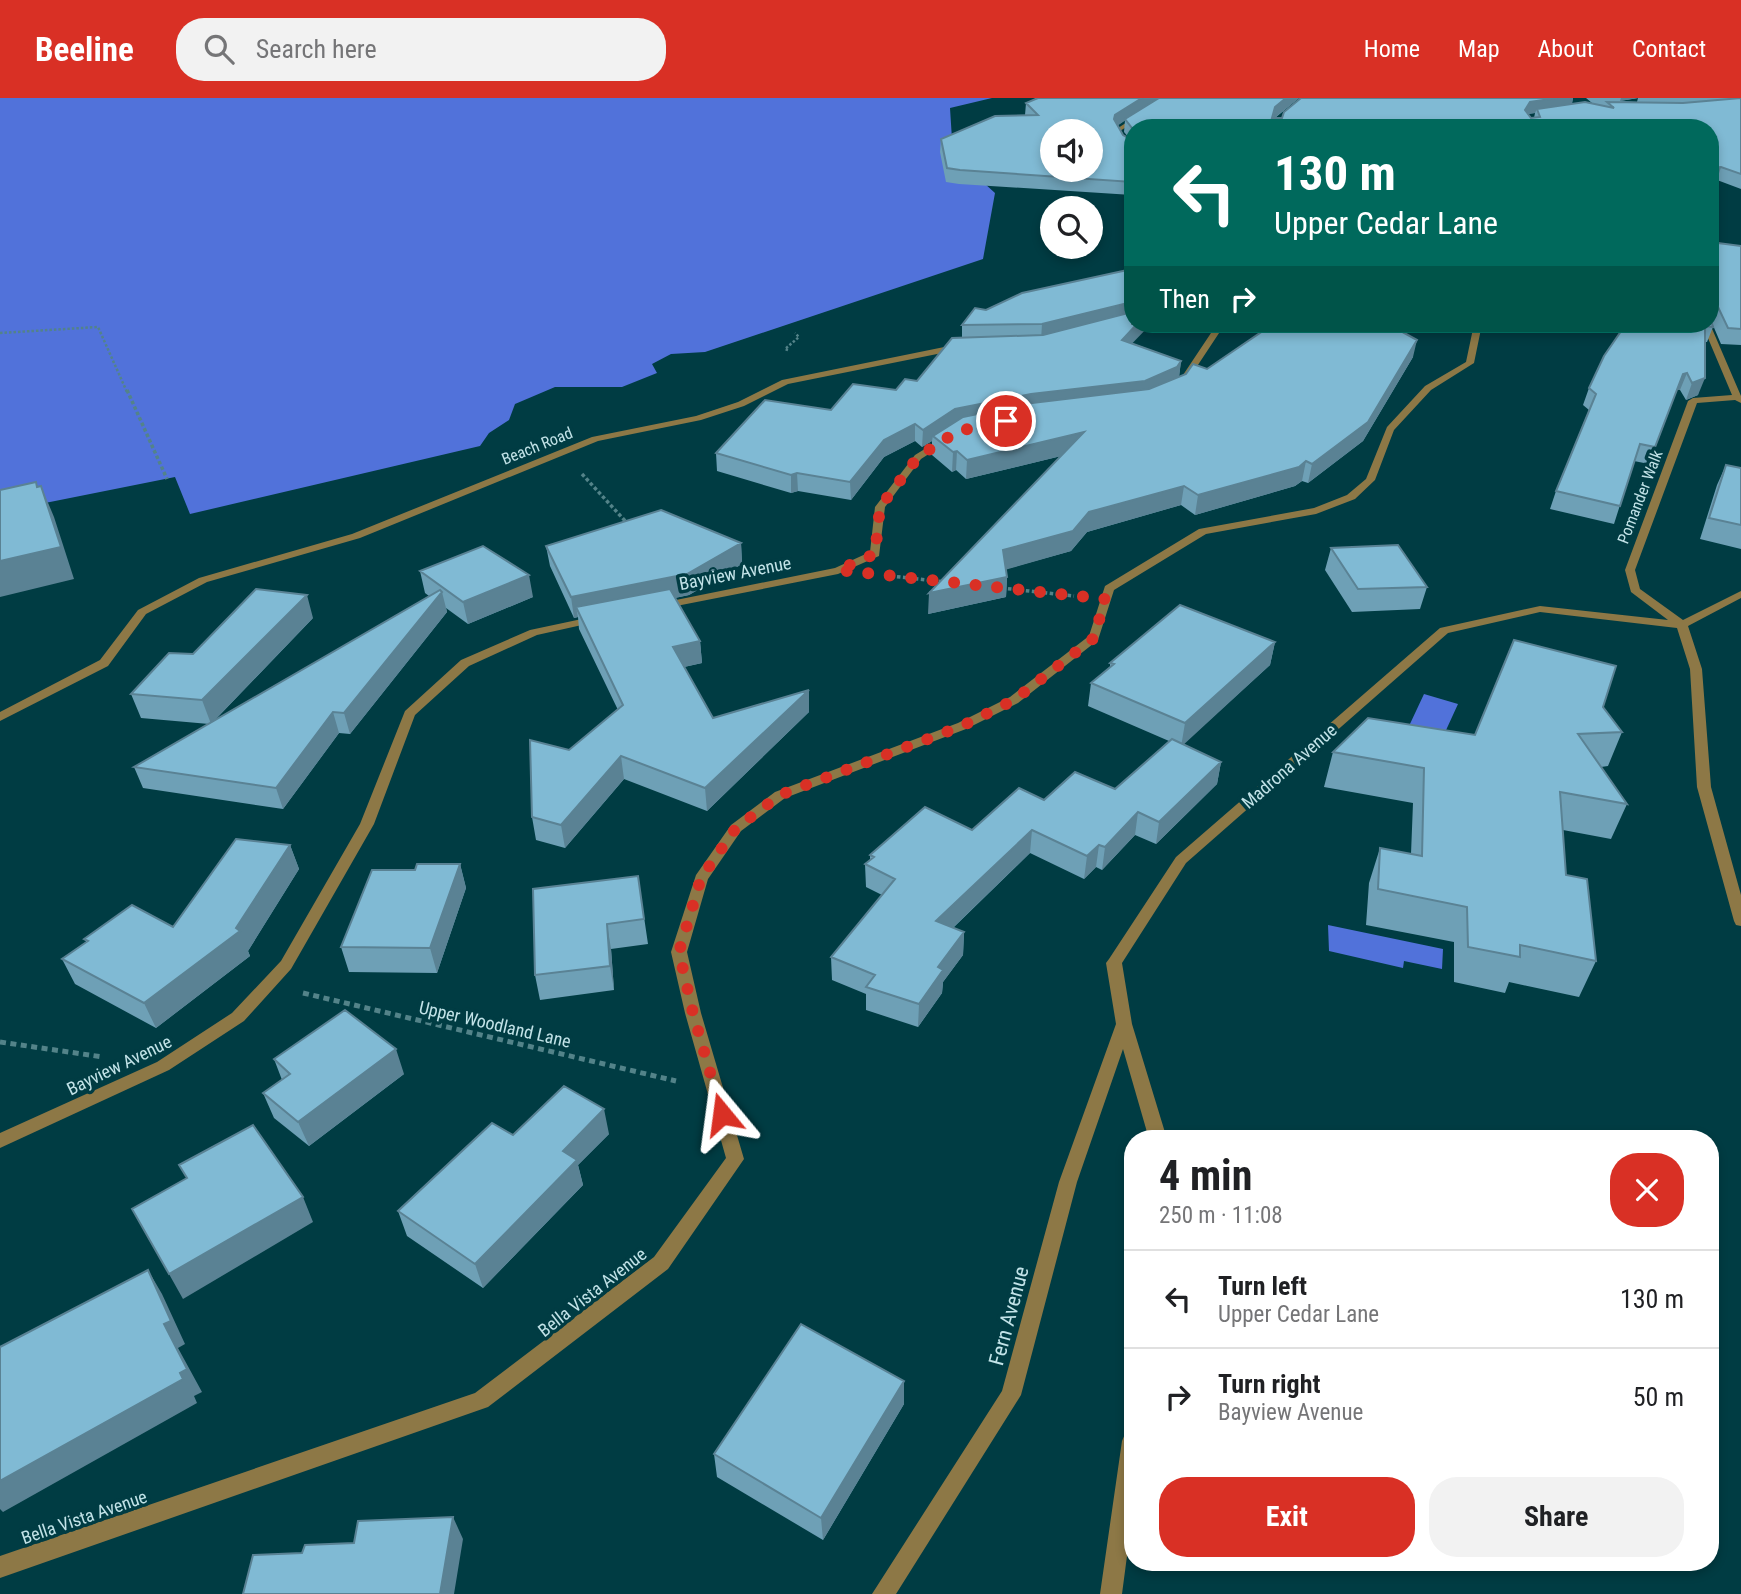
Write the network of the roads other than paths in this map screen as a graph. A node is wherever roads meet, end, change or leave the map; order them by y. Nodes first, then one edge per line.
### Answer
1 (1168, 98) edge
2 (1136, 119) edge
3 (1124, 126) edge
4 (1124, 142) edge
5 (1215, 333) edge
6 (1476, 333) edge
7 (1710, 333) edge
8 (976, 346) edge
9 (1179, 388) edge
10 (1739, 399) edge
11 (958, 431) edge
12 (1741, 594) edge
13 (643, 610) edge
14 (615, 615) edge
15 (1682, 625) junction
16 (0, 717) edge
17 (1741, 921) edge
18 (1124, 1024) junction
19 (1155, 1130) edge
20 (0, 1141) edge
21 (1124, 1499) edge
22 (0, 1567) edge
23 (883, 1594) edge
24 (1111, 1594) edge

1 - 2 street
3 - 4 street
5 - 9 street
6 - 22 street, Bella Vista Avenue
7 - 10 street
8 - 16 street, Beach Road
10 - 15 street, Pomander Walk
11 - 13 street, Bayview Avenue
12 - 15 street
14 - 20 street, Bayview Avenue
15 - 17 street
15 - 18 street, Madrona Avenue
18 - 19 street, Madrona Avenue
18 - 23 street, Fern Avenue
21 - 24 street

